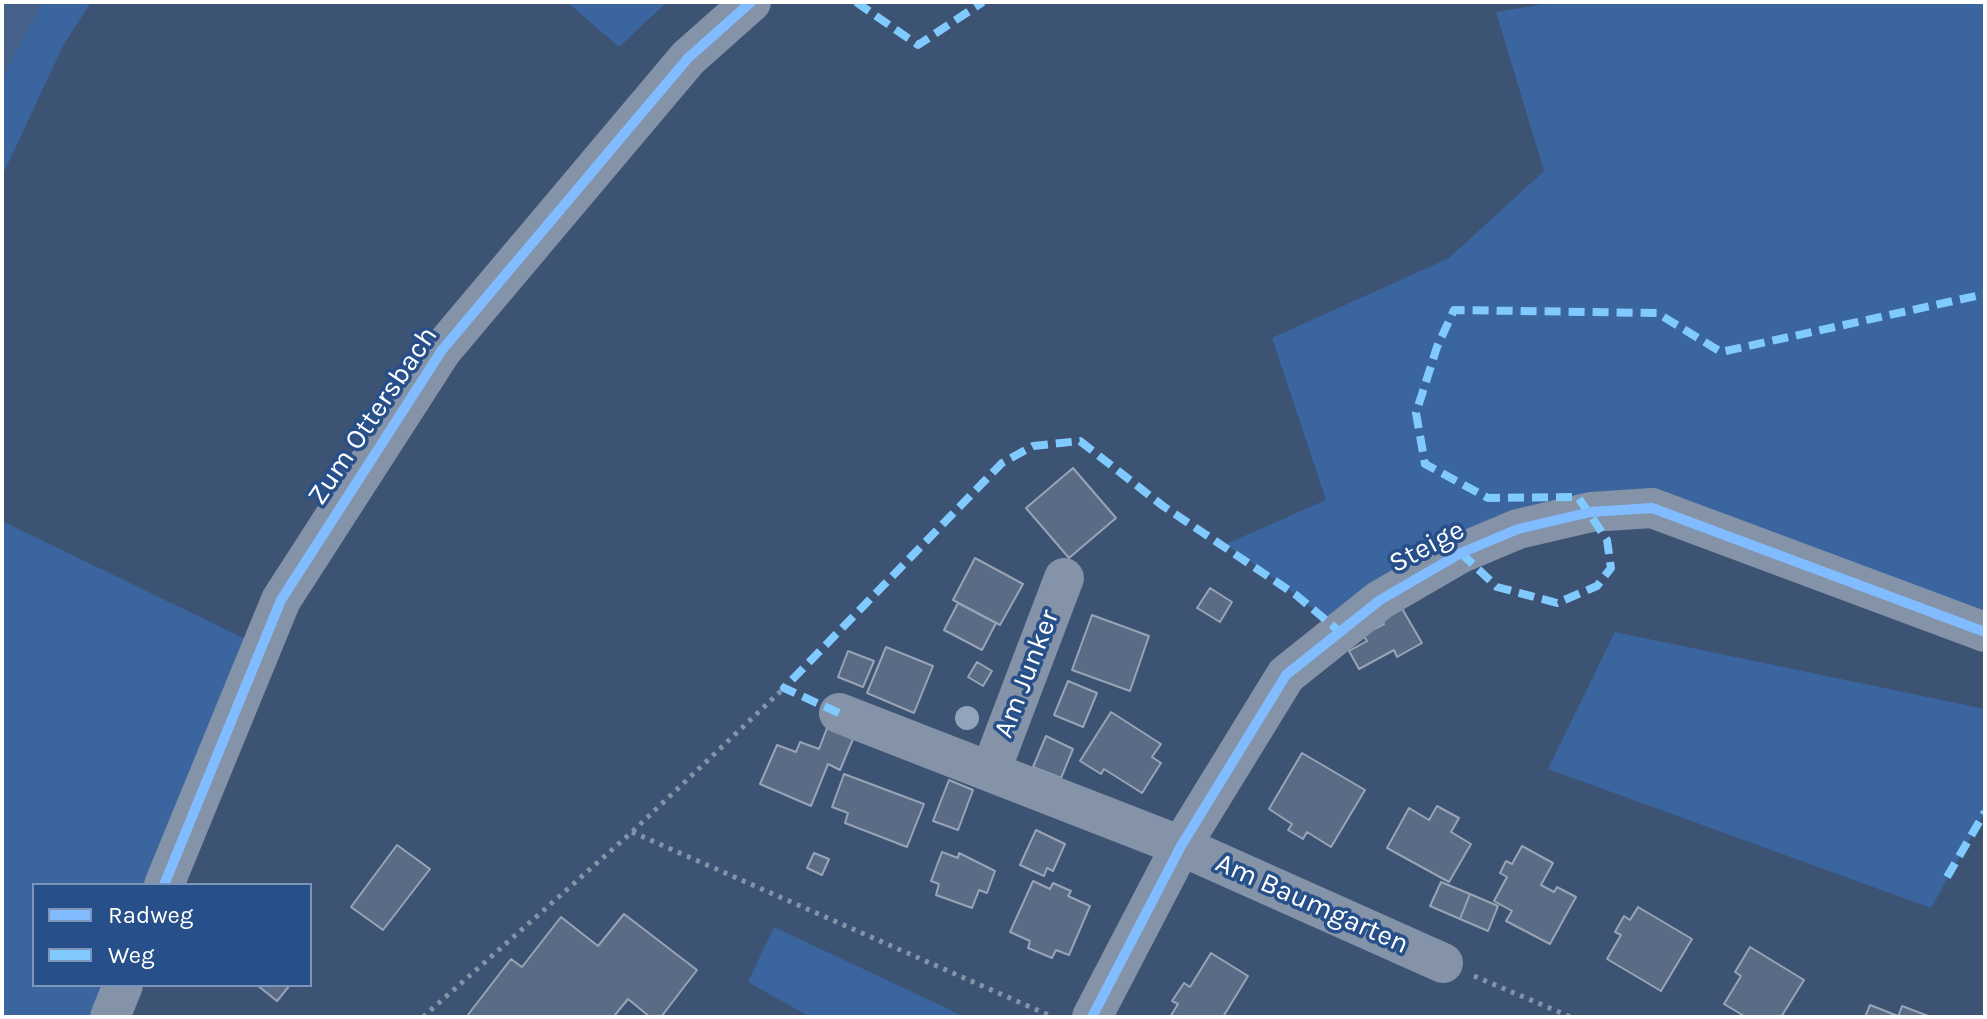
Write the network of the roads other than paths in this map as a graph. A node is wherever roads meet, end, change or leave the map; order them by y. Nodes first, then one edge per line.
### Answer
1 (751, 2) edge
2 (1064, 578) dead end
3 (1985, 632) edge
4 (839, 713) dead end
5 (991, 770) junction
6 (1181, 846) junction
7 (165, 883) edge
8 (1443, 963) road end
9 (122, 987) edge
10 (110, 1017) edge
11 (1092, 1017) edge

1 - 7 street, Zum Ottersbach
2 - 5 street, Am Junker
3 - 6 street, Steige
4 - 5 street, Am Junker
5 - 6 street, Am Junker
6 - 8 street, Am Baumgarten
6 - 11 street, Steige
9 - 10 street

